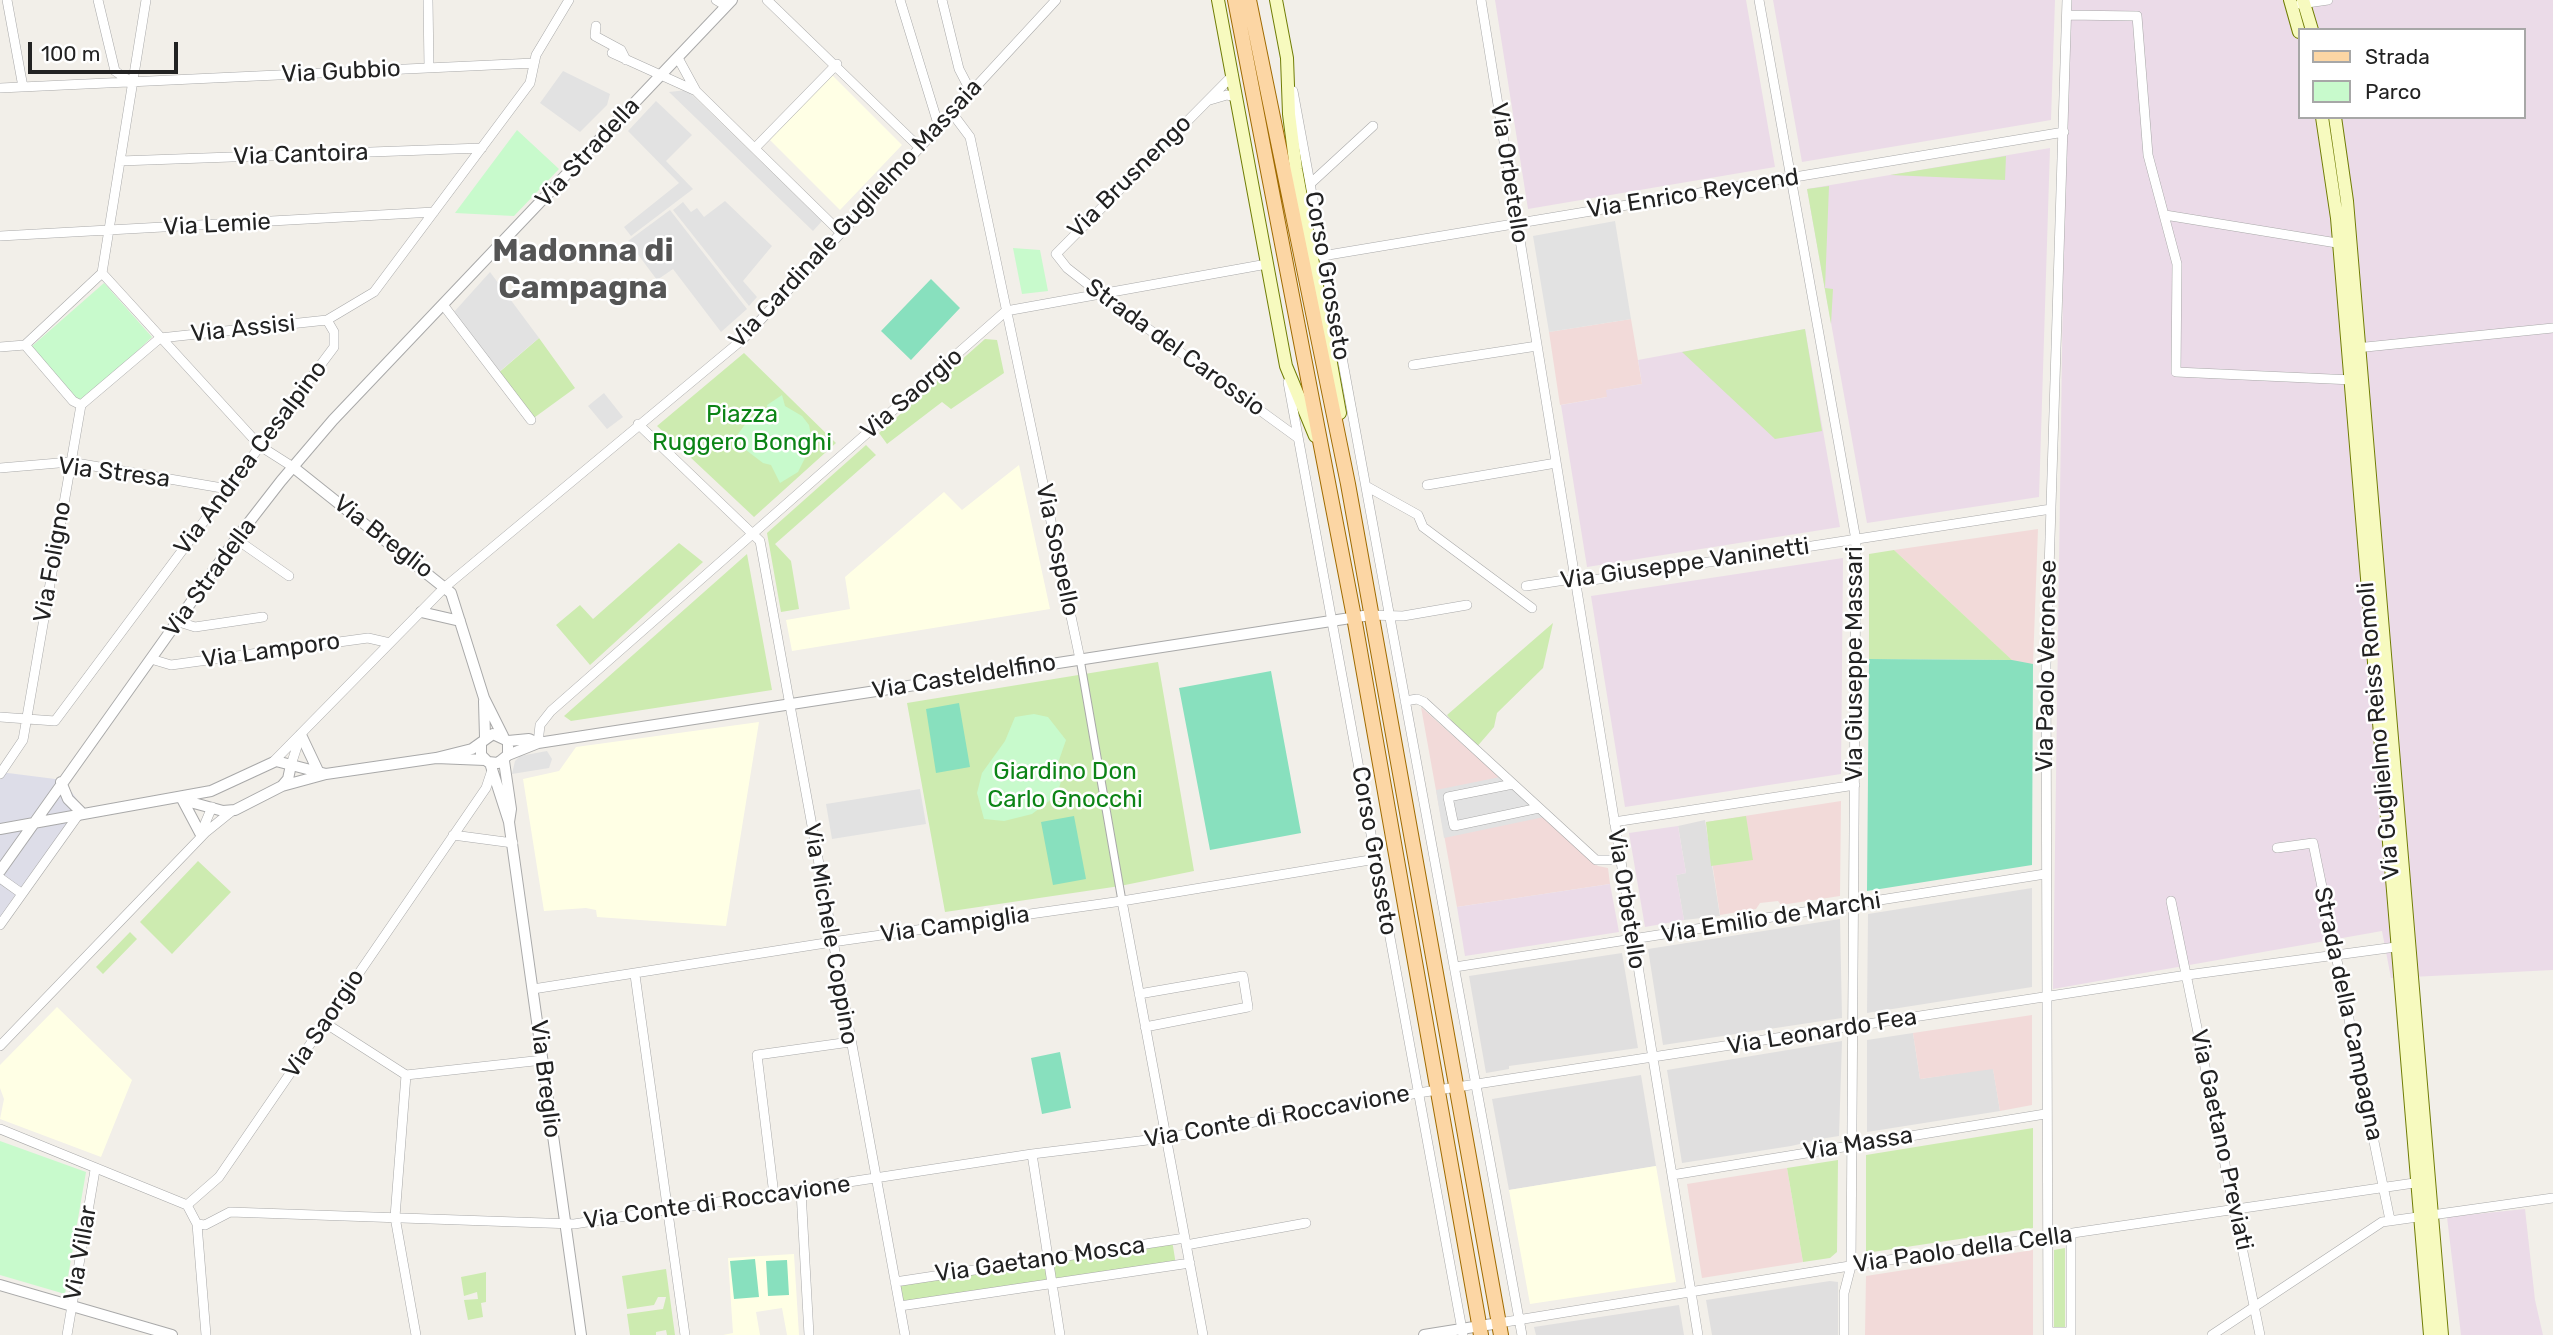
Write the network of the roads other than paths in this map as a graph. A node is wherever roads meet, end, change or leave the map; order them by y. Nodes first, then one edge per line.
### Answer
1 (7, 0) edge
2 (97, 0) edge
3 (146, 0) edge
4 (428, 0) edge
5 (569, 0) edge
6 (767, 0) edge
7 (900, 0) edge
8 (942, 0) edge
9 (1056, 0) edge
10 (1218, 0) edge
11 (1235, 0) edge
12 (1249, 0) edge
13 (1276, 0) edge
14 (1481, 0) edge
15 (1759, 0) edge
16 (2067, 0) edge
17 (2328, 0) edge
18 (725, 2) edge
19 (2297, 2) edge
20 (2067, 15) junction
21 (596, 26) dead end
22 (2299, 28) edge
23 (2311, 28) edge
24 (612, 53) dead end
25 (678, 58) junction
26 (1287, 58) junction
27 (627, 61) junction
28 (534, 63) junction
29 (837, 64) junction
30 (429, 68) junction
31 (1233, 75) junction
32 (659, 77) junction
33 (131, 82) junction
34 (23, 87) junction
35 (0, 88) edge
36 (696, 91) junction
37 (971, 92) junction
38 (1237, 97) junction
39 (1205, 102) junction
40 (952, 113) junction
41 (2322, 119) edge
42 (2335, 119) edge
43 (939, 127) junction
44 (1373, 127) dead end
45 (2064, 132) junction
46 (919, 147) junction
47 (482, 148) junction
48 (755, 148) junction
49 (120, 161) junction
50 (1791, 178) junction
51 (1310, 184) junction
52 (434, 212) junction
53 (2165, 215) junction
54 (1518, 224) junction
55 (108, 231) junction
56 (840, 232) junction
57 (0, 236) edge
58 (2345, 244) junction
59 (1056, 254) joint
60 (1322, 256) junction
61 (1267, 264) junction
62 (102, 273) junction
63 (1098, 293) junction
64 (444, 306) junction
65 (1006, 311) junction
66 (327, 320) junction
67 (2553, 328) edge
68 (160, 338) junction
69 (25, 345) junction
70 (1537, 346) junction
71 (0, 347) edge
72 (2353, 348) junction
73 (1286, 366) junction
74 (1413, 366) dead end
75 (2356, 380) junction
76 (81, 405) junction
77 (531, 421) dead end
78 (638, 424) junction
79 (1298, 438) junction
80 (260, 446) junction
81 (70, 462) junction
82 (1325, 463) junction
83 (1556, 463) junction
84 (293, 467) junction
85 (0, 468) edge
86 (1348, 480) junction
87 (1427, 485) dead end
88 (1366, 486) junction
89 (228, 489) junction
90 (2051, 509) junction
91 (754, 534) junction
92 (236, 539) junction
93 (1856, 540) junction
94 (289, 576) dead end
95 (1575, 581) junction
96 (1526, 586) dead end
97 (445, 587) junction
98 (1467, 605) dead end
99 (1532, 608) dead end
100 (421, 612) junction
101 (1370, 615) junction
102 (1390, 616) junction
103 (263, 617) dead end
104 (1354, 617) junction
105 (1332, 620) junction
106 (460, 621) junction
107 (178, 622) junction
108 (390, 643) junction
109 (151, 659) junction
110 (1080, 659) junction
111 (484, 698) junction
112 (1405, 701) junction
113 (789, 705) junction
114 (0, 717) edge
115 (25, 719) junction
116 (303, 732) junction
117 (505, 738) junction
118 (483, 740) junction
119 (538, 743) junction
120 (436, 758) junction
121 (506, 758) junction
122 (0, 761) edge
123 (489, 763) junction
124 (281, 765) junction
125 (1, 773) edge
126 (323, 774) junction
127 (61, 782) junction
128 (1513, 784) junction
129 (282, 786) junction
130 (1855, 786) junction
131 (221, 787) junction
132 (177, 799) junction
133 (215, 805) junction
134 (1539, 808) junction
135 (235, 810) junction
136 (81, 813) junction
137 (1614, 821) junction
138 (509, 822) junction
139 (32, 824) junction
140 (2, 827) edge
141 (201, 833) junction
142 (453, 835) junction
143 (513, 843) junction
144 (193, 846) junction
145 (2277, 848) dead end
146 (1376, 859) junction
147 (1621, 860) junction
148 (0, 871) edge
149 (2045, 874) junction
150 (0, 878) edge
151 (21, 893) junction
152 (1122, 901) junction
153 (2171, 901) dead end
154 (1854, 905) junction
155 (0, 925) edge
156 (1633, 940) junction
157 (832, 942) junction
158 (2402, 946) junction
159 (2336, 955) junction
160 (1455, 967) junction
161 (635, 975) junction
162 (2187, 975) junction
163 (533, 989) junction
164 (1139, 994) junction
165 (2045, 999) junction
166 (325, 1023) junction
167 (1145, 1027) junction
168 (1852, 1027) junction
169 (850, 1042) junction
170 (0, 1046) edge
171 (543, 1059) junction
172 (1653, 1059) junction
173 (405, 1074) junction
174 (1476, 1085) junction
175 (1457, 1088) junction
176 (1438, 1091) junction
177 (1418, 1093) junction
178 (2045, 1114) junction
179 (0, 1129) edge
180 (1164, 1138) junction
181 (1851, 1146) junction
182 (1032, 1154) junction
183 (95, 1170) junction
184 (1672, 1175) junction
185 (874, 1179) junction
186 (2422, 1182) junction
187 (2385, 1186) junction
188 (801, 1191) junction
189 (774, 1195) junction
190 (2553, 1198) edge
191 (187, 1205) junction
192 (2235, 1208) junction
193 (669, 1212) junction
194 (395, 1217) junction
195 (2424, 1217) junction
196 (2390, 1220) junction
197 (1306, 1223) dead end
198 (197, 1224) junction
199 (565, 1225) junction
200 (2071, 1234) junction
201 (2045, 1237) junction
202 (1186, 1241) junction
203 (1048, 1259) junction
204 (1190, 1263) junction
205 (1851, 1266) junction
206 (895, 1282) junction
207 (1052, 1283) junction
208 (0, 1285) edge
209 (1690, 1291) junction
210 (71, 1306) junction
211 (900, 1306) junction
212 (2254, 1306) junction
213 (1519, 1320) junction
214 (1500, 1329) edge
215 (1481, 1331) edge
216 (1463, 1332) edge
217 (2048, 1333) edge
218 (2071, 1333) edge
219 (66, 1335) edge
220 (172, 1335) edge
221 (206, 1335) edge
222 (416, 1335) edge
223 (581, 1335) edge
224 (685, 1335) edge
225 (809, 1335) edge
226 (905, 1335) edge
227 (1060, 1335) edge
228 (1203, 1335) edge
229 (1424, 1335) edge
230 (1522, 1335) edge
231 (1698, 1335) edge
232 (1844, 1335) edge
233 (2212, 1335) edge
234 (2260, 1335) edge
235 (2430, 1335) edge
236 (2442, 1335) edge

1 - 34 street
2 - 33 street
3 - 33 street
4 - 30 street, Via Gubbio
5 - 28 street
6 - 29 street
7 - 43 street
8 - 37 street
9 - 37 street, Via Cardinale Guglielmo Massaia
10 - 31 main road, Corso Grosseto
11 - 82 main road, Corso Grosseto
12 - 86 main road, Corso Grosseto
13 - 26 main road, Corso Grosseto
14 - 54 street, Via Orbetello
15 - 50 street, Via Giuseppe Massari
16 - 20 street, Via Paolo Veronese
17 - 19 street
18 - 25 street, Via Stradella
19 - 22 main road
19 - 23 main road
20 - 45 street, Via Paolo Veronese
20 - 53 street
21 - 27 street
24 - 27 street
25 - 32 street, Via Stradella
25 - 36 street
26 - 51 street, Corso Grosseto
26 - 86 main road, Corso Grosseto
27 - 32 street
28 - 30 street, Via Gubbio
28 - 47 street
29 - 46 street
29 - 48 street
30 - 33 street, Via Gubbio
31 - 38 main road, Corso Grosseto
31 - 39 street, Via Brusnengo
32 - 36 street
32 - 64 street, Via Stradella
33 - 34 street, Via Gubbio
33 - 49 street
34 - 35 street, Via Gubbio
36 - 48 street
37 - 40 street, Via Cardinale Guglielmo Massaia
38 - 39 street, Via Brusnengo
38 - 61 main road, Corso Grosseto
39 - 59 street, Via Brusnengo
40 - 43 street, Via Cardinale Guglielmo Massaia
40 - 65 street, Via Sospello
41 - 58 main road, Via Guglielmo Reiss Romoli
42 - 58 main road, Via Guglielmo Reiss Romoli
43 - 46 street, Via Cardinale Guglielmo Massaia
44 - 51 street
45 - 50 street, Via Enrico Reycend
45 - 90 street, Via Paolo Veronese
46 - 56 street, Via Cardinale Guglielmo Massaia
47 - 49 street, Via Cantoira
47 - 52 street
48 - 56 street
49 - 55 street
50 - 54 street, Via Enrico Reycend
50 - 93 street, Via Giuseppe Massari
51 - 60 street, Corso Grosseto
52 - 55 street, Via Lemie
52 - 66 street
53 - 58 street
53 - 75 street
54 - 60 street, Via Enrico Reycend
54 - 70 street, Via Orbetello
55 - 57 street, Via Lemie
55 - 62 street
56 - 78 street, Via Cardinale Guglielmo Massaia
58 - 72 main road, Via Guglielmo Reiss Romoli
59 - 63 street, Strada del Carossio
60 - 88 street, Corso Grosseto
61 - 63 street
61 - 73 main road, Corso Grosseto
62 - 68 street
62 - 69 street
63 - 65 street
63 - 79 street, Strada del Carossio
64 - 77 street
64 - 84 street, Via Stradella
65 - 91 street, Via Saorgio
65 - 110 street, Via Sospello
66 - 68 street, Via Assisi
66 - 80 street, Via Andrea Cesalpino
67 - 72 street
68 - 76 street
68 - 80 street
69 - 71 street
69 - 76 street
70 - 74 street
70 - 83 street, Via Orbetello
72 - 75 main road, Via Guglielmo Reiss Romoli
73 - 79 street, Corso Grosseto
73 - 82 main road, Corso Grosseto
75 - 158 main road, Via Guglielmo Reiss Romoli
76 - 81 street, Via Foligno
78 - 91 street
78 - 97 street, Via Cardinale Guglielmo Massaia
79 - 105 street, Corso Grosseto
80 - 84 street
80 - 89 street, Via Andrea Cesalpino
81 - 85 street, Via Stresa
81 - 89 street, Via Stresa
81 - 115 street, Via Foligno
82 - 104 main road, Corso Grosseto
83 - 87 street
83 - 95 street, Via Orbetello
84 - 92 street, Via Stradella
84 - 97 street, Via Breglio
86 - 101 main road, Corso Grosseto
88 - 99 street
88 - 102 street, Corso Grosseto
89 - 115 street, Via Andrea Cesalpino
90 - 93 street, Via Giuseppe Vaninetti
90 - 149 street, Via Paolo Veronese
91 - 113 street, Via Michele Coppino
91 - 119 street, Via Saorgio
92 - 94 street
92 - 107 street, Via Stradella
93 - 95 street, Via Giuseppe Vaninetti
93 - 130 street, Via Giuseppe Massari
95 - 96 street, Via Giuseppe Vaninetti
95 - 137 street, Via Orbetello
97 - 100 street, Via Cardinale Guglielmo Massaia
97 - 106 street, Via Breglio
98 - 102 street
100 - 106 street
100 - 108 street, Via Cardinale Guglielmo Massaia
101 - 102 street, Via Casteldelfino
101 - 104 street, Via Casteldelfino
101 - 175 main road, Corso Grosseto
102 - 112 street, Corso Grosseto
103 - 107 street
104 - 105 street, Via Casteldelfino
104 - 176 main road, Corso Grosseto
105 - 110 street, Via Casteldelfino
105 - 146 street, Corso Grosseto
106 - 111 street, Via Breglio
107 - 109 street, Via Stradella
108 - 109 street, Via Lamporo
108 - 116 street, Via Cardinale Guglielmo Massaia
109 - 127 street, Via Stradella
110 - 113 street, Via Casteldelfino
110 - 152 street, Via Sospello
111 - 117 street, Via Breglio
111 - 118 street, Via Breglio
112 - 128 street
112 - 160 street, Corso Grosseto
113 - 119 street, Via Casteldelfino
113 - 157 street, Via Michele Coppino
114 - 115 street
115 - 125 street, Via Foligno
116 - 124 street, Via Cardinale Guglielmo Massaia
116 - 124 street, Via Cardinale Guglielmo Massaia
116 - 126 street
117 - 118 street
117 - 119 street, Via Casteldelfino
117 - 121 street
118 - 120 street
118 - 123 street
119 - 121 street, Via Casteldelfino
120 - 123 street
120 - 126 street
121 - 123 street
121 - 138 street, Via Breglio
122 - 125 street
123 - 138 street, Via Breglio
123 - 142 street, Via Saorgio
124 - 126 street
124 - 129 street
124 - 131 street
126 - 129 street
127 - 136 street
127 - 139 street, Via Stradella
128 - 134 street
128 - 134 street
129 - 135 street
130 - 137 street
130 - 154 street, Via Giuseppe Massari
131 - 132 street
131 - 133 street
132 - 133 street
132 - 136 street
132 - 141 street
133 - 135 street
133 - 141 street
134 - 147 street
135 - 144 street
136 - 139 street
136 - 151 street
137 - 147 street, Via Orbetello
138 - 143 street, Via Breglio
139 - 140 street
139 - 148 street, Via Stradella
141 - 144 street
142 - 143 street
142 - 166 street, Via Saorgio
143 - 163 street, Via Breglio
144 - 170 street
145 - 159 street, Strada della Campagna
146 - 152 street, Via Campiglia
146 - 177 street, Corso Grosseto
147 - 156 street, Via Orbetello
149 - 154 street, Via Emilio de Marchi
149 - 165 street, Via Paolo Veronese
150 - 151 street
151 - 155 street
152 - 157 street, Via Campiglia
152 - 164 street, Via Sospello
153 - 162 street
154 - 156 street, Via Emilio de Marchi
154 - 168 street, Via Giuseppe Massari
156 - 160 street, Via Emilio de Marchi
156 - 172 street, Via Orbetello
157 - 161 street, Via Campiglia
157 - 169 street, Via Michele Coppino
158 - 159 street, Via Leonardo Fea
158 - 186 main road, Via Guglielmo Reiss Romoli
159 - 162 street, Via Leonardo Fea
159 - 187 street, Strada della Campagna
160 - 174 street, Corso Grosseto
161 - 163 street, Via Campiglia
161 - 193 street
162 - 165 street, Via Leonardo Fea
162 - 192 street, Via Gaetano Previati
163 - 171 street, Via Breglio
164 - 167 street, Via Sospello
164 - 167 street
165 - 168 street, Via Leonardo Fea
165 - 178 street, Via Paolo Veronese
166 - 173 street
166 - 191 street, Via Saorgio
167 - 180 street, Via Sospello
168 - 172 street, Via Leonardo Fea
168 - 181 street, Via Giuseppe Massari
169 - 185 street, Via Michele Coppino
169 - 189 street
171 - 173 street
171 - 199 street, Via Breglio
172 - 174 street, Via Leonardo Fea
172 - 184 street, Via Orbetello
173 - 194 street
174 - 175 street, Via Leonardo Fea
174 - 213 street, Corso Grosseto
175 - 176 street, Via Conte di Roccavione
175 - 214 main road, Corso Grosseto
176 - 177 street, Via Conte di Roccavione
176 - 215 main road, Corso Grosseto
177 - 180 street, Via Conte di Roccavione
177 - 216 street, Corso Grosseto
178 - 181 street, Via Massa
178 - 201 street, Via Paolo Veronese
179 - 183 street
180 - 182 street, Via Conte di Roccavione
180 - 202 street, Via Sospello
181 - 184 street, Via Massa
181 - 205 street, Via Giuseppe Massari
182 - 185 street, Via Conte di Roccavione
182 - 203 street
183 - 191 street
183 - 210 street, Via Villar
184 - 209 street, Via Orbetello
185 - 188 street, Via Conte di Roccavione
185 - 206 street, Via Michele Coppino
186 - 187 street, Via Paolo della Cella
186 - 195 main road, Via Guglielmo Reiss Romoli
187 - 192 street, Via Paolo della Cella
187 - 196 street, Strada della Campagna
188 - 189 street, Via Conte di Roccavione
188 - 225 street
189 - 193 street, Via Conte di Roccavione
190 - 195 street
191 - 198 street
192 - 200 street, Via Paolo della Cella
192 - 212 street, Via Gaetano Previati
193 - 199 street, Via Conte di Roccavione
193 - 224 street
194 - 198 street, Via Conte di Roccavione
194 - 199 street, Via Conte di Roccavione
194 - 222 street
195 - 196 street
195 - 235 main road, Via Guglielmo Reiss Romoli
195 - 236 main road, Via Guglielmo Reiss Romoli
196 - 212 street
197 - 202 street
198 - 221 street
199 - 223 street, Via Breglio
200 - 201 street, Via Paolo della Cella
200 - 218 street, Via Paolo Veronese
201 - 205 street, Via Paolo della Cella
201 - 217 street, Via Paolo Veronese
202 - 203 street, Via Gaetano Mosca
202 - 204 street, Via Sospello
203 - 206 street, Via Gaetano Mosca
203 - 207 street
204 - 207 street, Via Gaetano Mosca
204 - 228 street, Via Sospello
205 - 209 street, Via Paolo della Cella
205 - 232 street, Via Giuseppe Massari
206 - 211 street, Via Michele Coppino
207 - 211 street, Via Gaetano Mosca
207 - 227 street
208 - 210 street
209 - 213 street, Via Paolo della Cella
209 - 231 street, Via Orbetello
210 - 219 street, Via Villar
210 - 220 street
211 - 226 street, Via Michele Coppino
212 - 233 street
212 - 234 street, Via Gaetano Previati
213 - 214 street, Via Paolo della Cella
213 - 230 street, Corso Grosseto
214 - 215 street
215 - 216 street
216 - 229 street
217 - 218 street, Via Paolo Veronese

